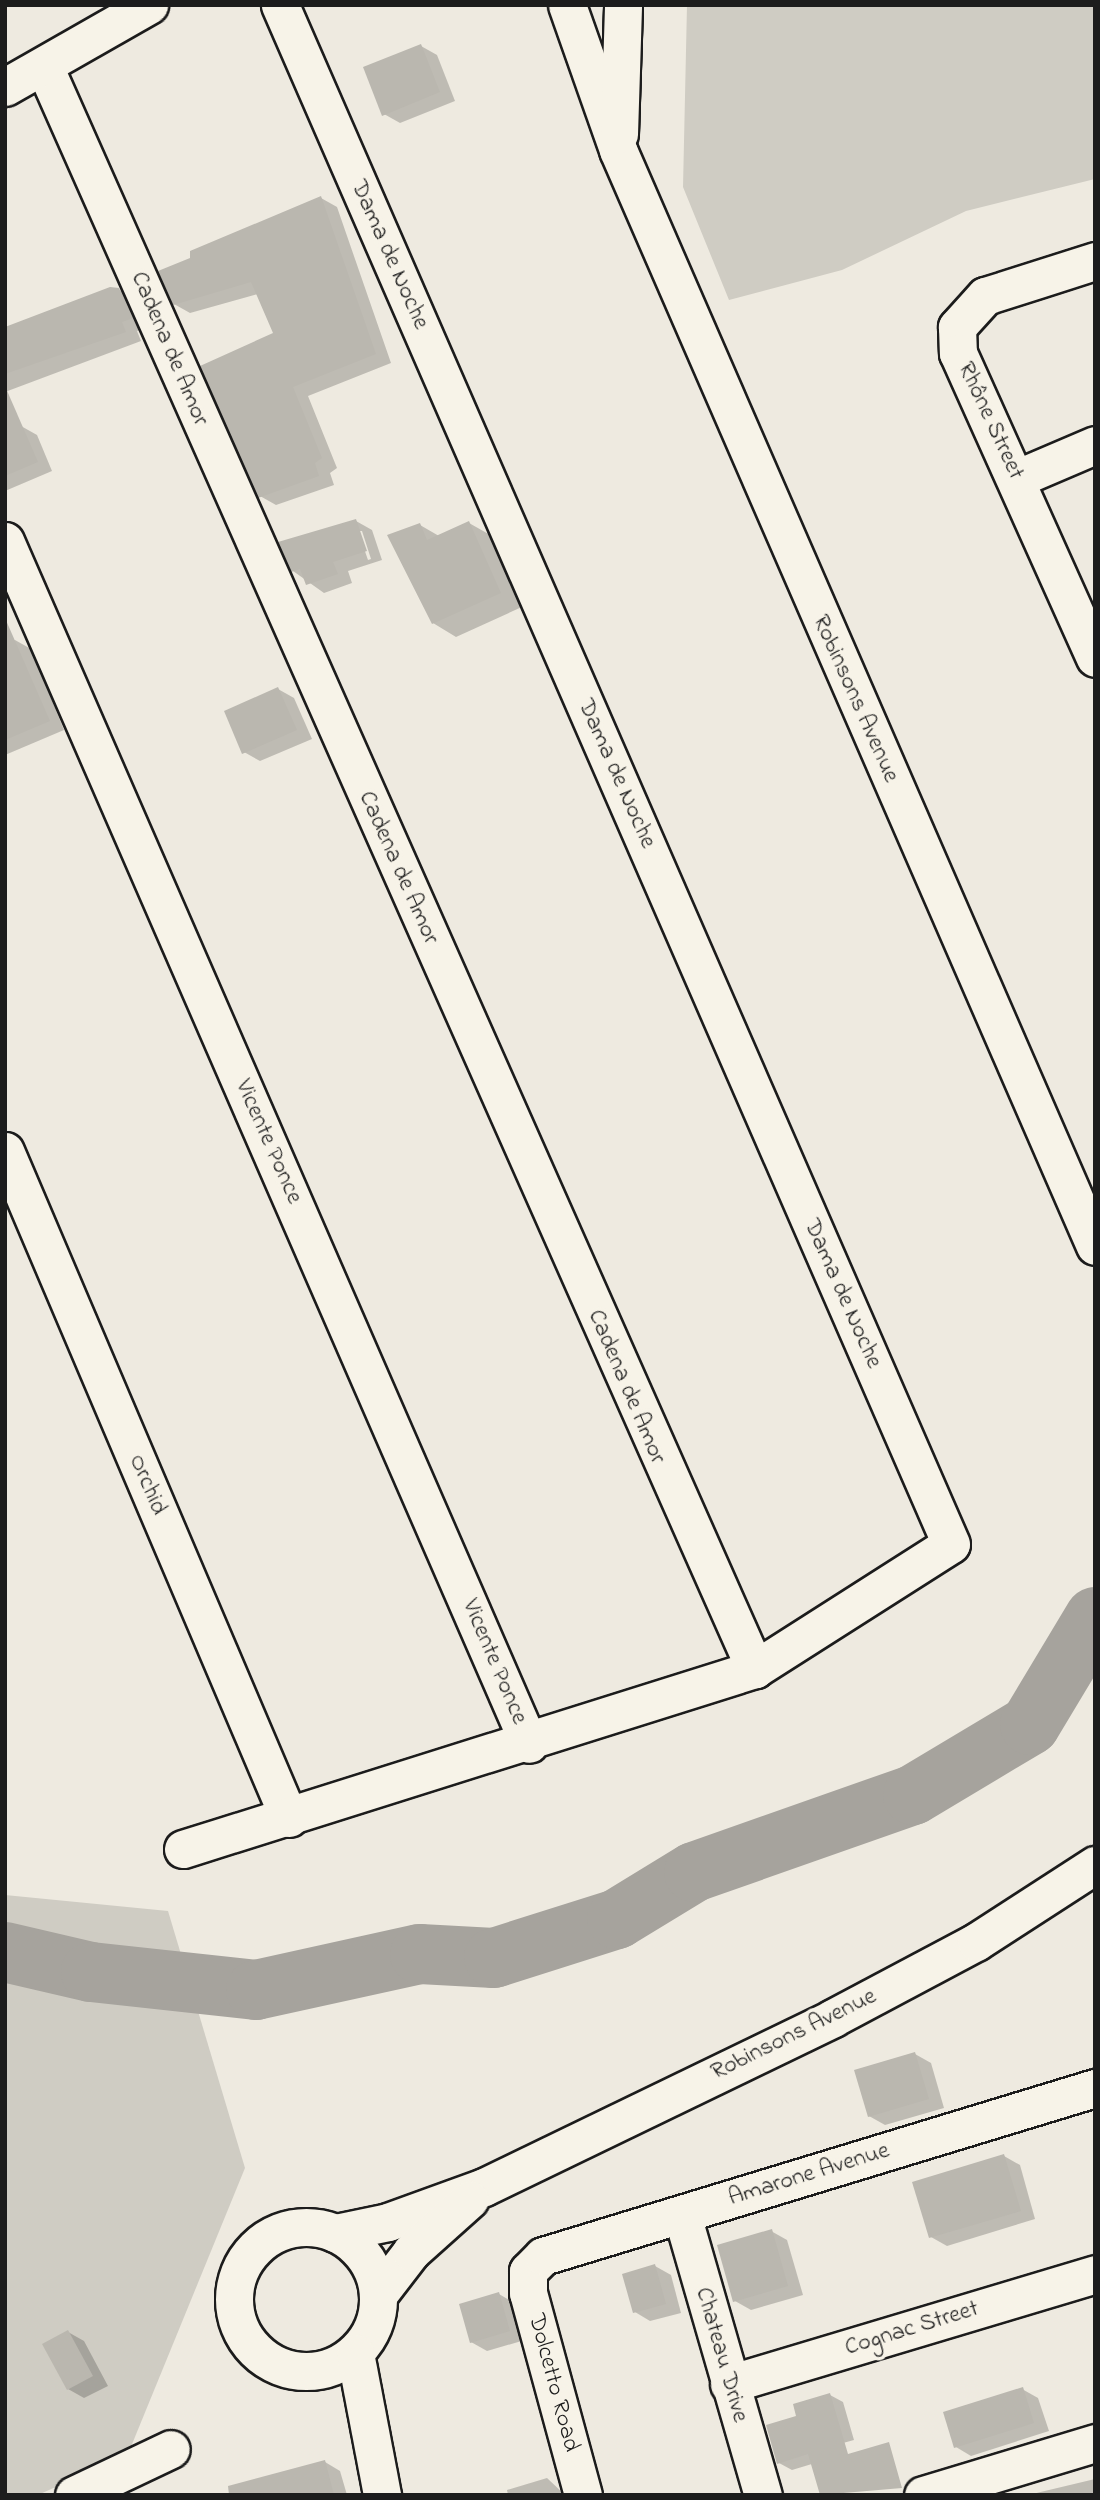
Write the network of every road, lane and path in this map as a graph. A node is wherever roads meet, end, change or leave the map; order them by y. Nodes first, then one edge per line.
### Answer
1 (149, 5) edge
2 (280, 5) edge
3 (567, 5) edge
4 (623, 5) edge
5 (44, 66) junction
6 (5, 86) edge
7 (618, 149) junction
8 (1095, 261) edge
9 (1095, 445) edge
10 (1018, 478) junction
11 (5, 541) edge
12 (1091, 635) edge
13 (5, 1152) edge
14 (1095, 1247) edge
15 (755, 1669) junction
16 (529, 1744) junction
17 (289, 1818) junction
18 (183, 1849) dead end
19 (1095, 1865) edge
20 (1095, 2088) edge
21 (484, 2187) junction
22 (682, 2215) junction
23 (335, 2233) junction
24 (528, 2271) joint
25 (1095, 2274) edge
26 (378, 2295) junction
27 (355, 2353) junction
28 (313, 2371) junction
29 (729, 2384) junction
30 (1095, 2443) edge
31 (172, 2449) dead end
32 (373, 2456) junction
33 (74, 2495) edge
34 (382, 2495) edge
35 (583, 2495) edge
36 (763, 2495) edge
37 (923, 2495) edge

1 - 5 street
2 - 15 street, Dama de Noche
3 - 7 street, Robinsons Avenue
4 - 7 street, Robinsons Avenue
5 - 6 street
5 - 15 street, Cadena de Amor
7 - 14 street, Robinsons Avenue
8 - 10 street, Rhône Street
9 - 10 street
10 - 12 street, Rhône Street
11 - 16 street, Vicente Ponce
13 - 17 street, Orchid
15 - 16 street
16 - 17 street
17 - 18 street
19 - 21 street, Robinsons Avenue
20 - 22 street, Amarone Avenue
21 - 23 street, Robinsons Avenue
21 - 26 street, Robinsons Avenue
22 - 24 street, Amarone Avenue
22 - 29 street, Chateau Drive
23 - 26 street
23 - 28 street
24 - 35 street, Dolcetto Road
25 - 29 street, Cognac Street
26 - 27 street
27 - 28 street
27 - 32 street
28 - 32 street
29 - 36 street, Chateau Drive
30 - 37 street
31 - 33 street
32 - 34 street

